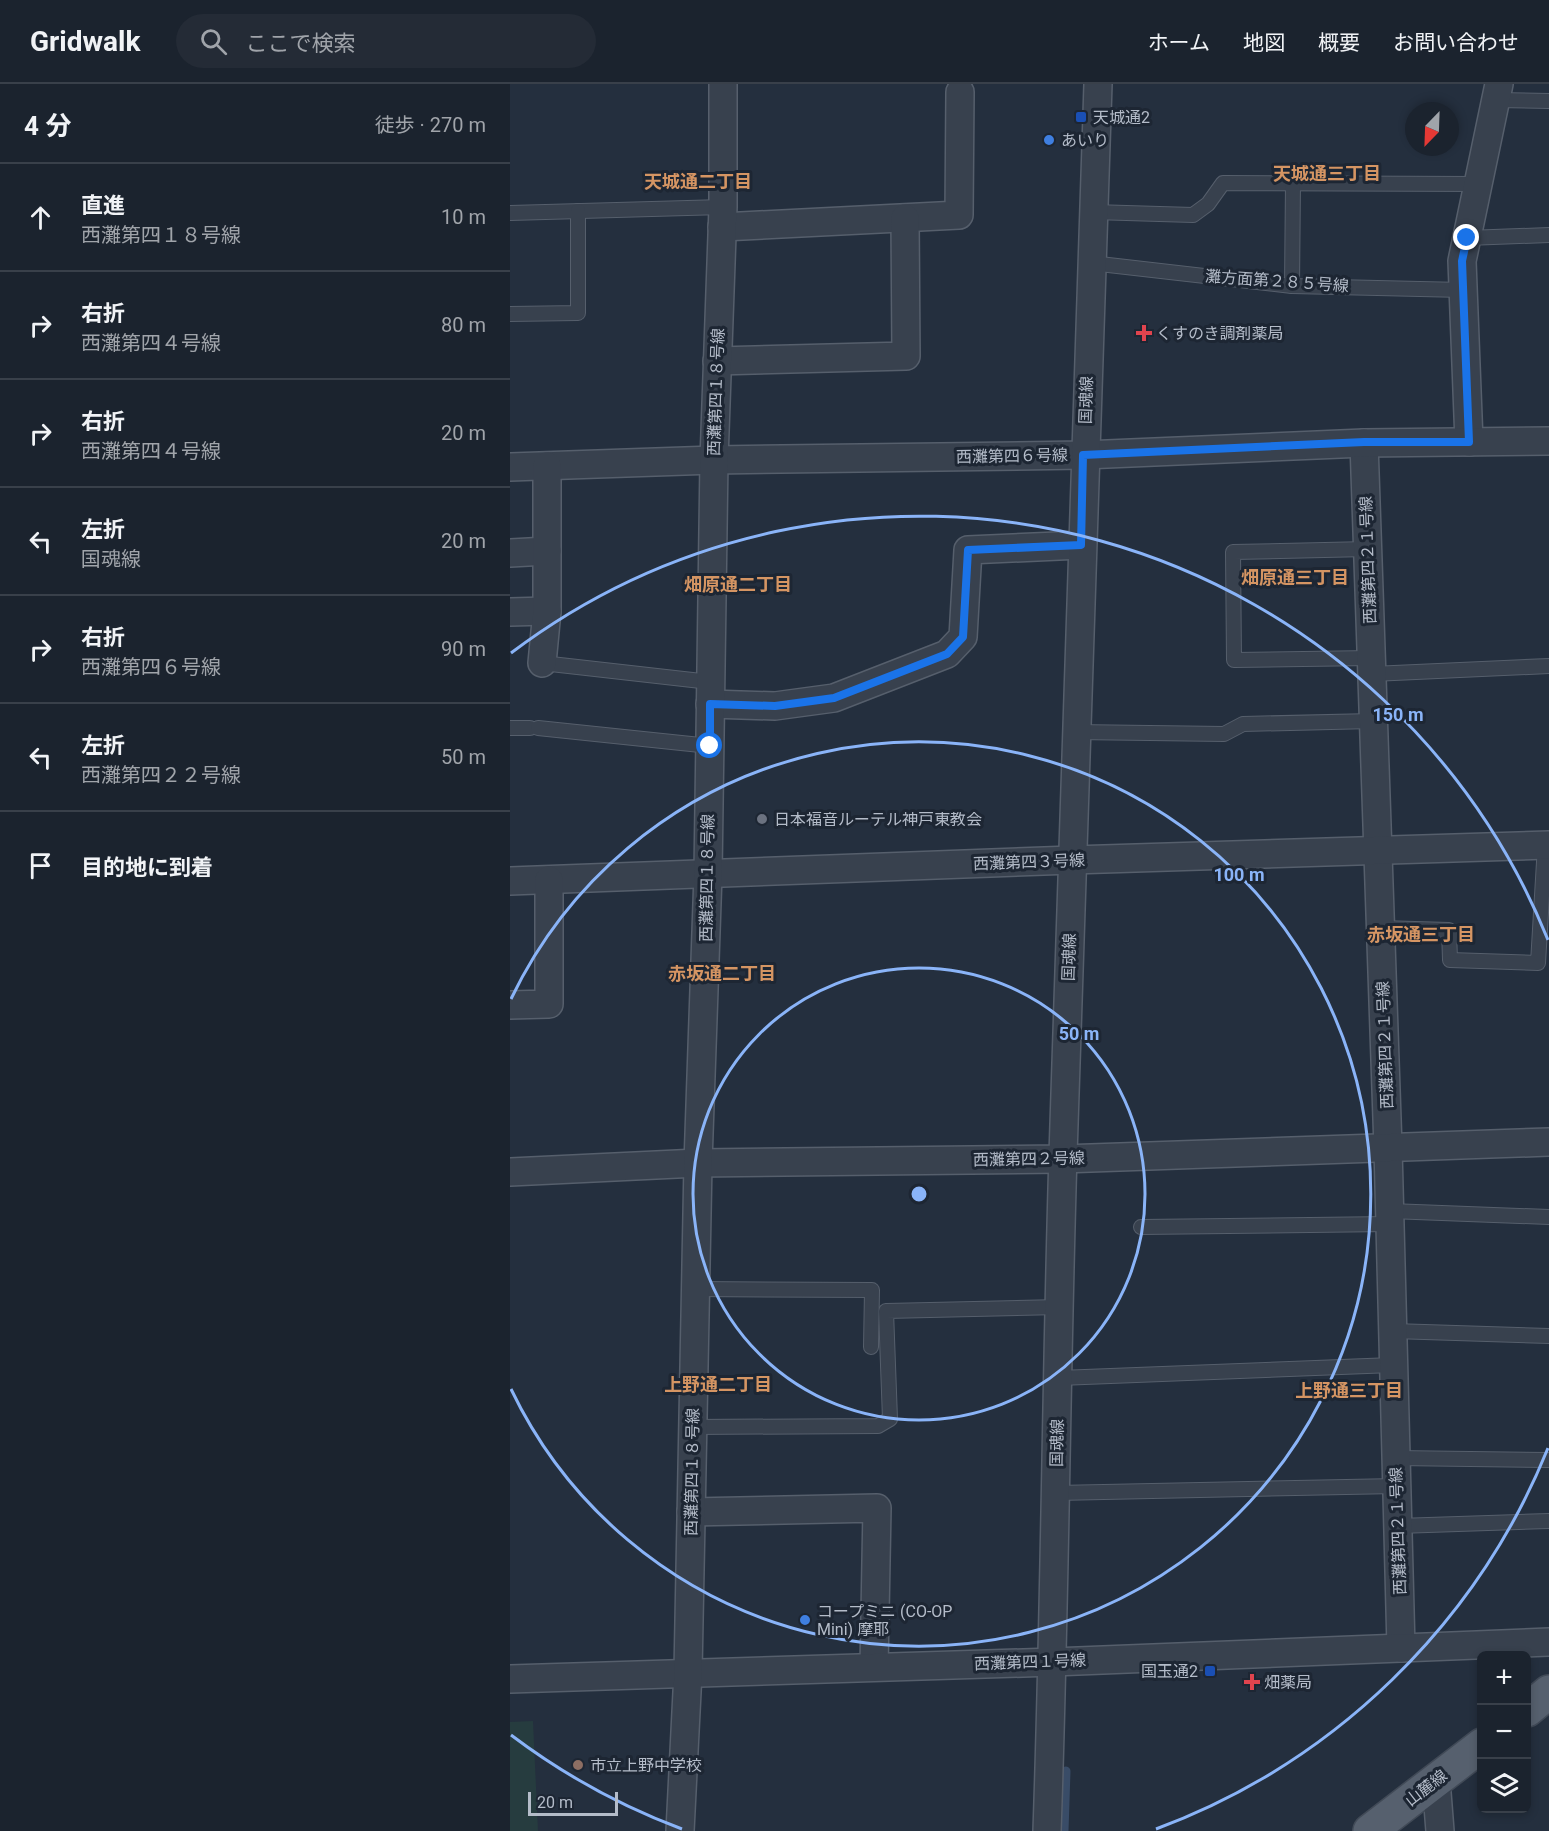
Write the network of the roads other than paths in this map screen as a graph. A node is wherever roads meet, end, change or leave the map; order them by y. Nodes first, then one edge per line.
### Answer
1 (723, 84) edge
2 (1098, 84) edge
3 (960, 92) dead end
4 (1498, 92) edge
5 (1549, 101) edge
6 (1293, 183) junction
7 (1478, 184) junction
8 (578, 211) junction
9 (1093, 212) junction
10 (510, 213) edge
11 (723, 217) junction
12 (905, 218) junction
13 (1549, 235) edge
14 (1467, 238) junction
15 (1091, 263) junction
16 (1292, 286) junction
17 (1463, 290) junction
18 (510, 315) edge
19 (717, 361) junction
20 (1549, 441) edge
21 (1364, 442) junction
22 (1469, 442) junction
23 (1083, 455) junction
24 (714, 460) junction
25 (547, 466) junction
26 (510, 467) edge
27 (1081, 545) junction
28 (1368, 549) junction
29 (547, 551) junction
30 (510, 553) edge
31 (547, 611) junction
32 (510, 612) edge
33 (542, 663) joint
34 (1372, 666) junction
35 (1549, 666) edge
36 (710, 693) junction
37 (1373, 721) junction
38 (510, 728) edge
39 (1075, 732) junction
40 (710, 746) junction
41 (1547, 845) edge
42 (1378, 851) junction
43 (1072, 860) junction
44 (708, 874) junction
45 (549, 880) junction
46 (510, 881) edge
47 (1381, 928) junction
48 (510, 1005) edge
49 (1549, 1142) edge
50 (1388, 1148) junction
51 (1062, 1159) junction
52 (698, 1162) junction
53 (510, 1173) edge
54 (1390, 1217) junction
55 (1549, 1217) edge
56 (1141, 1227) dead end
57 (695, 1289) junction
58 (1060, 1307) junction
59 (1393, 1331) junction
60 (1549, 1336) edge
61 (871, 1347) dead end
62 (1394, 1365) junction
63 (1059, 1378) junction
64 (693, 1428) junction
65 (1396, 1458) junction
66 (1549, 1460) edge
67 (1396, 1486) junction
68 (1056, 1493) junction
69 (691, 1512) junction
70 (1549, 1521) edge
71 (1398, 1526) junction
72 (1549, 1642) edge
73 (1401, 1648) junction
74 (1053, 1662) junction
75 (874, 1667) junction
76 (688, 1672) junction
77 (510, 1679) edge
78 (1549, 1692) edge
79 (1531, 1707) edge
80 (1477, 1748) edge
81 (1436, 1780) junction
82 (680, 1831) edge
83 (1047, 1831) edge
84 (1370, 1831) edge
85 (1440, 1831) edge

1 - 11 street, 西灘第四１８号線
2 - 9 street, 国魂線
3 - 12 street
4 - 5 lane
4 - 7 street
6 - 7 lane
6 - 9 lane
6 - 16 lane
7 - 14 street
8 - 10 lane
8 - 11 lane
8 - 18 lane
9 - 15 street, 国魂線
11 - 12 street
11 - 19 street, 西灘第四１８号線
12 - 19 street
13 - 14 lane
14 - 17 street
15 - 16 lane, 灘方面第２８５号線
15 - 23 street, 国魂線
16 - 17 lane, 灘方面第２８５号線
17 - 22 street
19 - 24 street, 西灘第四１８号線
20 - 22 street, 西灘第四６号線
21 - 22 street, 西灘第四６号線
21 - 23 street, 西灘第四６号線
21 - 28 street, 西灘第四２１号線
23 - 24 street, 西灘第四６号線
23 - 27 street, 国魂線
24 - 25 street, 西灘第四６号線
24 - 36 street, 西灘第四１８号線
25 - 26 street, 西灘第四６号線
25 - 29 street
27 - 36 street
27 - 39 street, 国魂線
28 - 34 street, 西灘第四２１号線
28 - 34 lane
29 - 30 street
29 - 31 street
31 - 32 street
31 - 33 street
33 - 36 lane
34 - 35 lane
34 - 37 street, 西灘第四２１号線
36 - 40 street, 西灘第四１８号線
37 - 39 lane
37 - 42 street, 西灘第四２１号線
38 - 40 lane
39 - 43 street, 国魂線
40 - 44 street, 西灘第四１８号線
41 - 42 street, 西灘第四３号線
41 - 47 lane
42 - 43 street, 西灘第四３号線
42 - 47 street, 西灘第四２１号線
43 - 44 street, 西灘第四３号線
43 - 51 street, 国魂線
44 - 45 street, 西灘第四３号線
44 - 52 street, 西灘第四１８号線
45 - 46 street, 西灘第四３号線
45 - 48 street
47 - 50 street, 西灘第四２１号線
49 - 50 street, 西灘第四２号線
50 - 51 street, 西灘第四２号線
50 - 54 street, 西灘第四２１号線
51 - 52 street, 西灘第四２号線
51 - 58 street, 国魂線
52 - 53 street, 西灘第四２号線
52 - 57 street, 西灘第四１８号線
54 - 55 lane
54 - 56 lane
54 - 59 street, 西灘第四２１号線
57 - 61 lane
57 - 64 street, 西灘第四１８号線
58 - 63 street, 国魂線
58 - 64 lane
59 - 60 lane
59 - 62 street, 西灘第四２１号線
62 - 63 lane
62 - 65 street, 西灘第四２１号線
63 - 68 street, 国魂線
64 - 69 street, 西灘第四１８号線
65 - 66 lane
65 - 67 street, 西灘第四２１号線
67 - 68 lane
67 - 71 street, 西灘第四２１号線
68 - 74 street, 国魂線
69 - 75 street
69 - 76 street, 西灘第四１８号線
70 - 71 lane
71 - 73 street, 西灘第四２１号線
72 - 73 street, 西灘第四１号線
73 - 74 street, 西灘第四１号線
74 - 75 street, 西灘第四１号線
74 - 83 street, 国魂線
75 - 76 street, 西灘第四１号線
76 - 77 street, 西灘第四１号線
76 - 82 street, 西灘第四１８号線
78 - 79 main road
80 - 81 main road, 山麓線
81 - 84 main road, 山麓線
81 - 85 street

